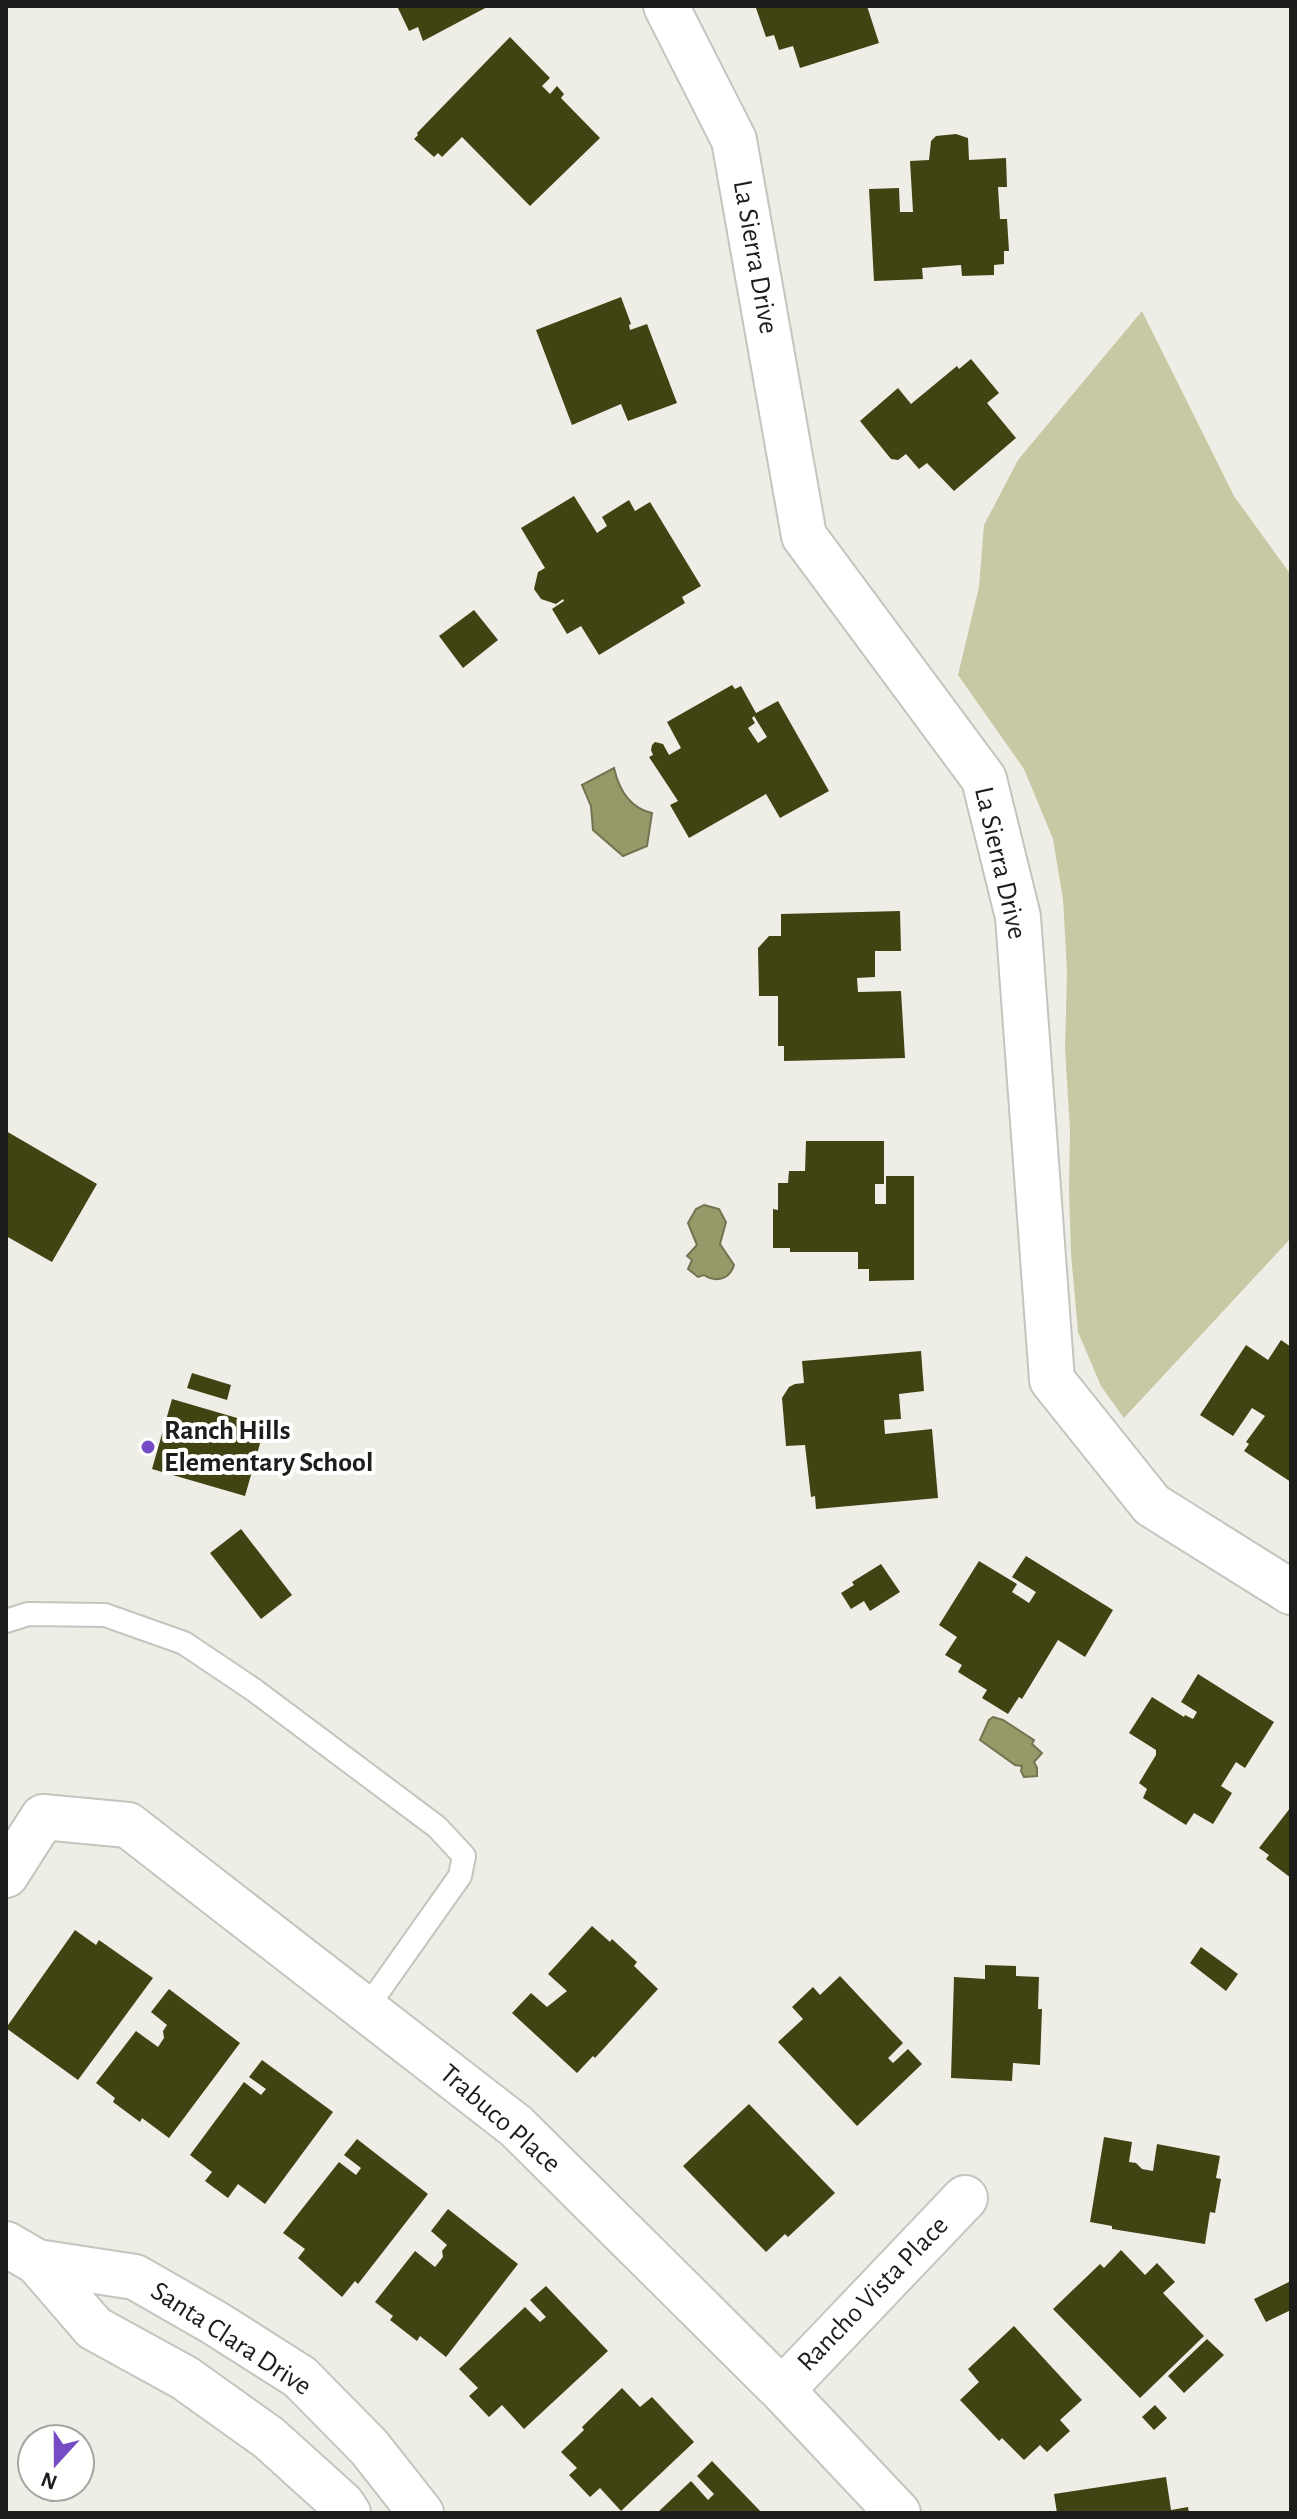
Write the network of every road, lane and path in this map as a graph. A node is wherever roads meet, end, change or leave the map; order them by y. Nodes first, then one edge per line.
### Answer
1 (666, 6) edge
2 (1291, 1592) edge
3 (6, 1621) edge
4 (6, 1875) edge
5 (366, 2009) junction
6 (965, 2198) dead end
7 (22, 2253) edge
8 (782, 2390) junction
9 (348, 2513) edge
10 (421, 2513) edge
11 (898, 2513) edge

1 - 2 street, La Sierra Drive
3 - 5 lane
4 - 5 street, Trabuco Place
5 - 8 street, Trabuco Place
6 - 8 street, Rancho Vista Place
7 - 9 street, Santa Clara Drive
7 - 10 street, Santa Clara Drive
8 - 11 street, Trabuco Place

